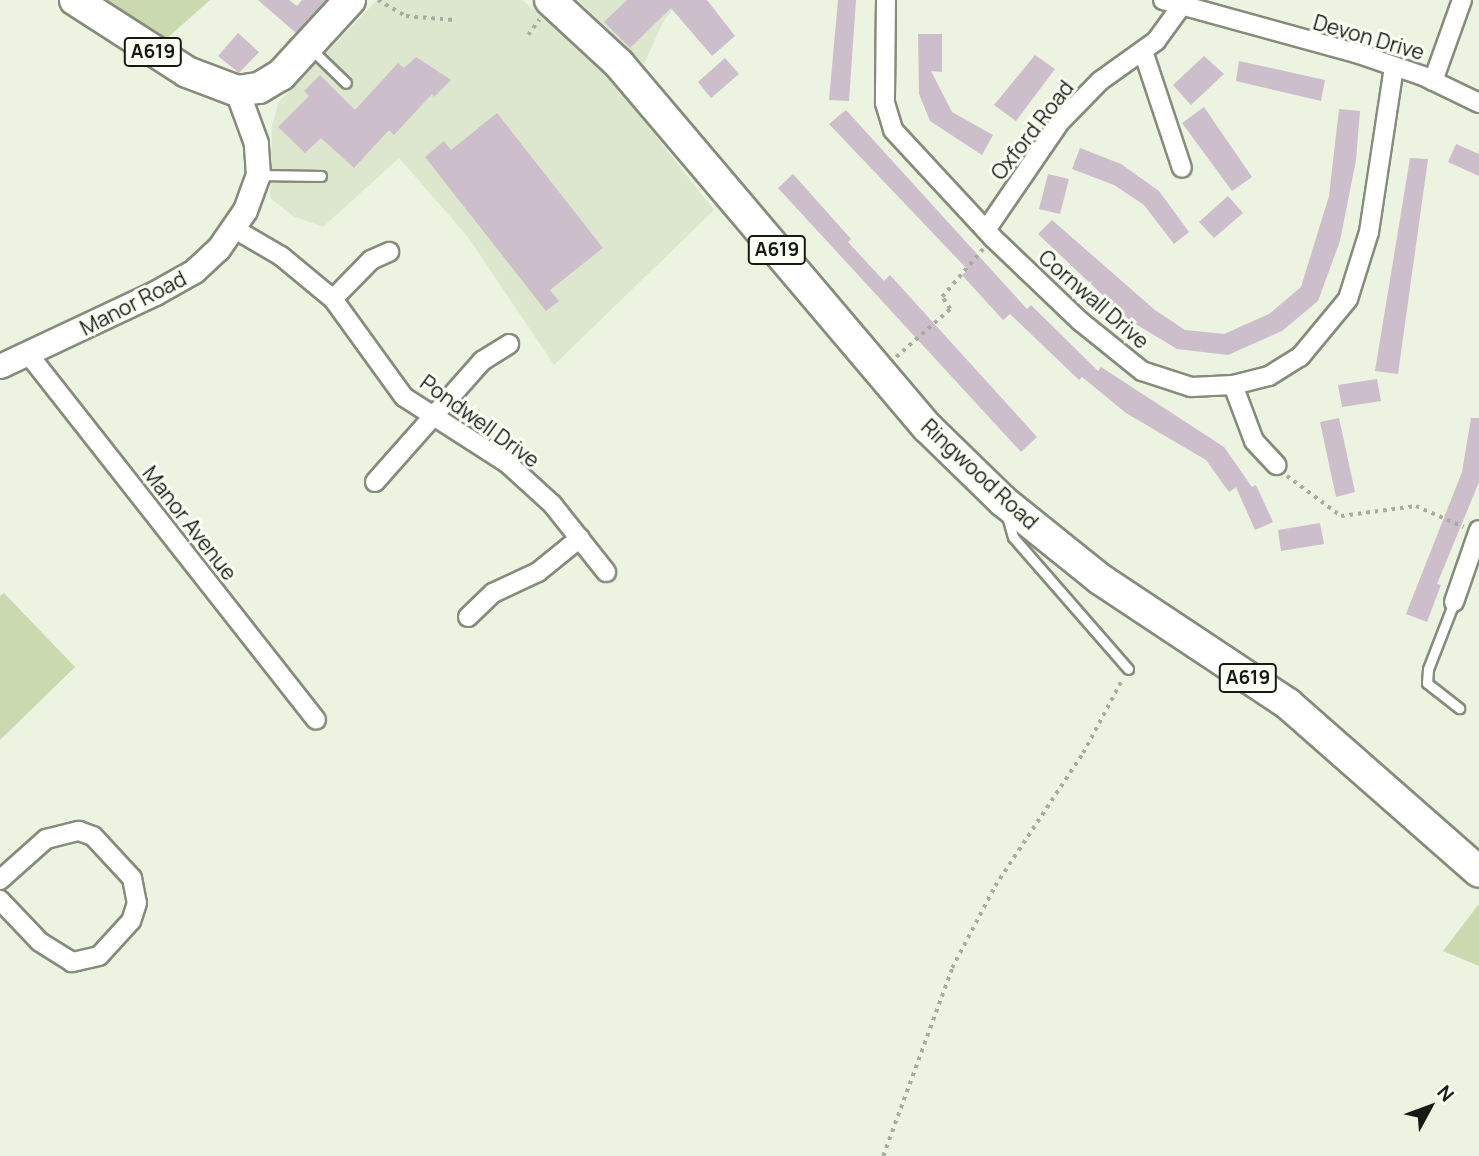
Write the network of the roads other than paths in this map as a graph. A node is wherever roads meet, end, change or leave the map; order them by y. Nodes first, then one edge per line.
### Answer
1 (75, 0) edge
2 (350, 0) edge
3 (886, 0) edge
4 (1462, 0) edge
5 (1172, 4) edge
6 (544, 11) edge
7 (308, 47) junction
8 (1143, 51) junction
9 (1394, 67) junction
10 (1433, 81) junction
11 (346, 83) dead end
12 (237, 92) junction
13 (1479, 103) edge
14 (1182, 168) dead end
15 (258, 175) junction
16 (321, 176) dead end
17 (233, 228) junction
18 (989, 234) junction
19 (389, 252) dead end
20 (333, 299) junction
21 (509, 344) dead end
22 (29, 355) junction
23 (0, 366) edge
24 (1233, 386) junction
25 (435, 420) junction
26 (1276, 465) road end
27 (374, 482) dead end
28 (1003, 501) junction
29 (1478, 531) edge
30 (580, 538) junction
31 (606, 572) dead end
32 (1454, 602) joint
33 (468, 617) dead end
34 (1128, 669) road end
35 (1459, 708) dead end
36 (316, 720) dead end
37 (1479, 872) edge
38 (0, 880) edge
39 (0, 900) edge

1 - 12 highway, A619
2 - 7 highway
3 - 18 street, Cornwall Drive
4 - 10 street
5 - 8 street, Oxford Road
5 - 9 street, Devon Drive
6 - 28 highway, Ringwood Road / A619
7 - 11 lane
7 - 12 highway
8 - 14 street
8 - 18 street, Oxford Road
9 - 10 street, Devon Drive
9 - 24 street, Cornwall Drive
10 - 13 street, Devon Drive
12 - 15 street
15 - 16 lane
15 - 17 street, Manor Road
17 - 20 street, Pondwell Drive
17 - 22 street, Manor Road
18 - 24 street, Cornwall Drive
19 - 20 street
20 - 25 street, Pondwell Drive
21 - 25 street
22 - 23 street, Manor Road
22 - 36 street, Manor Avenue
24 - 26 street
25 - 27 street
25 - 30 street, Pondwell Drive
28 - 34 lane
28 - 37 highway, Ringwood Road / A619
29 - 32 street
30 - 31 street, Pondwell Drive
30 - 33 street
32 - 35 lane
38 - 39 street

